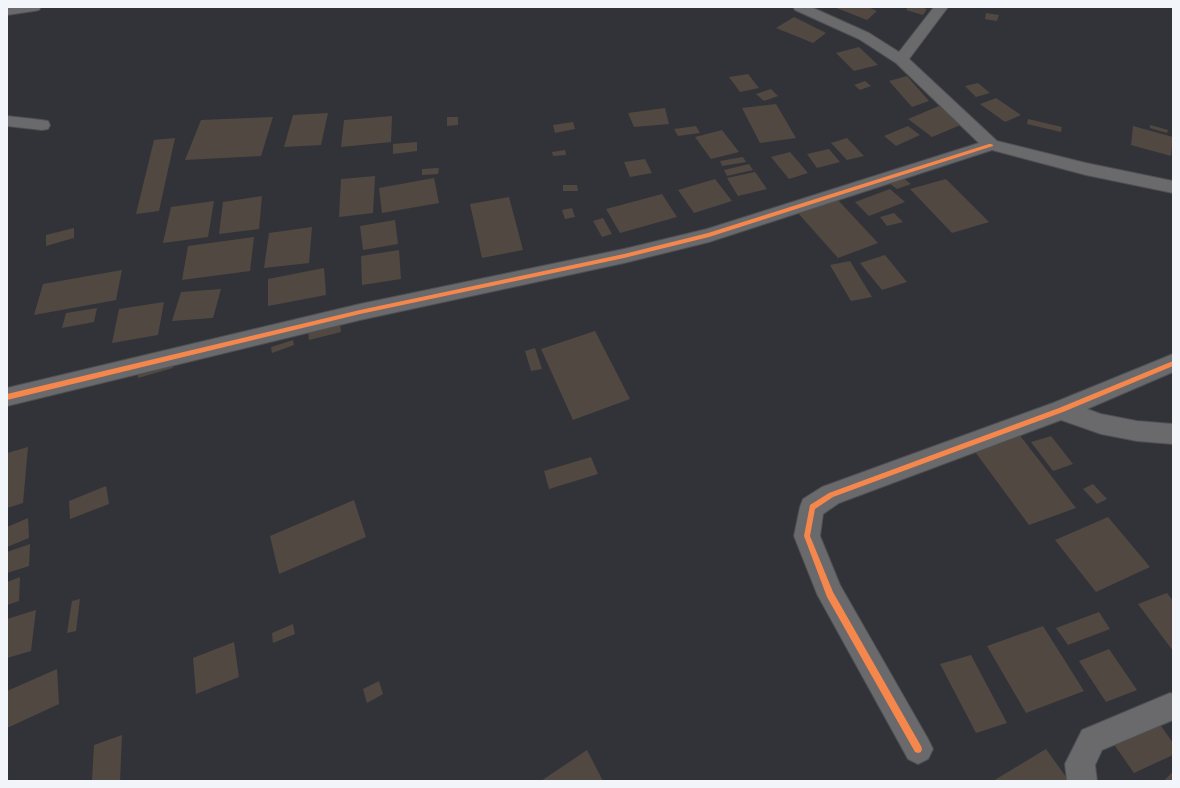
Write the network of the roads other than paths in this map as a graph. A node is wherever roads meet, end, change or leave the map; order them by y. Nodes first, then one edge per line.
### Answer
1 (34, 7) edge
2 (941, 7) edge
3 (806, 8) edge
4 (7, 11) edge
5 (901, 60) junction
6 (7, 121) edge
7 (42, 125) dead end
8 (991, 146) junction
9 (1173, 187) edge
10 (1173, 363) edge
11 (7, 397) edge
12 (1061, 410) junction
13 (1173, 434) edge
14 (1170, 707) dead end
15 (918, 749) dead end
16 (1082, 781) edge

1 - 4 street
2 - 5 street
3 - 5 street
5 - 8 street
6 - 7 street
8 - 9 street
8 - 11 street
10 - 12 street
12 - 13 street
12 - 15 street
14 - 16 street

